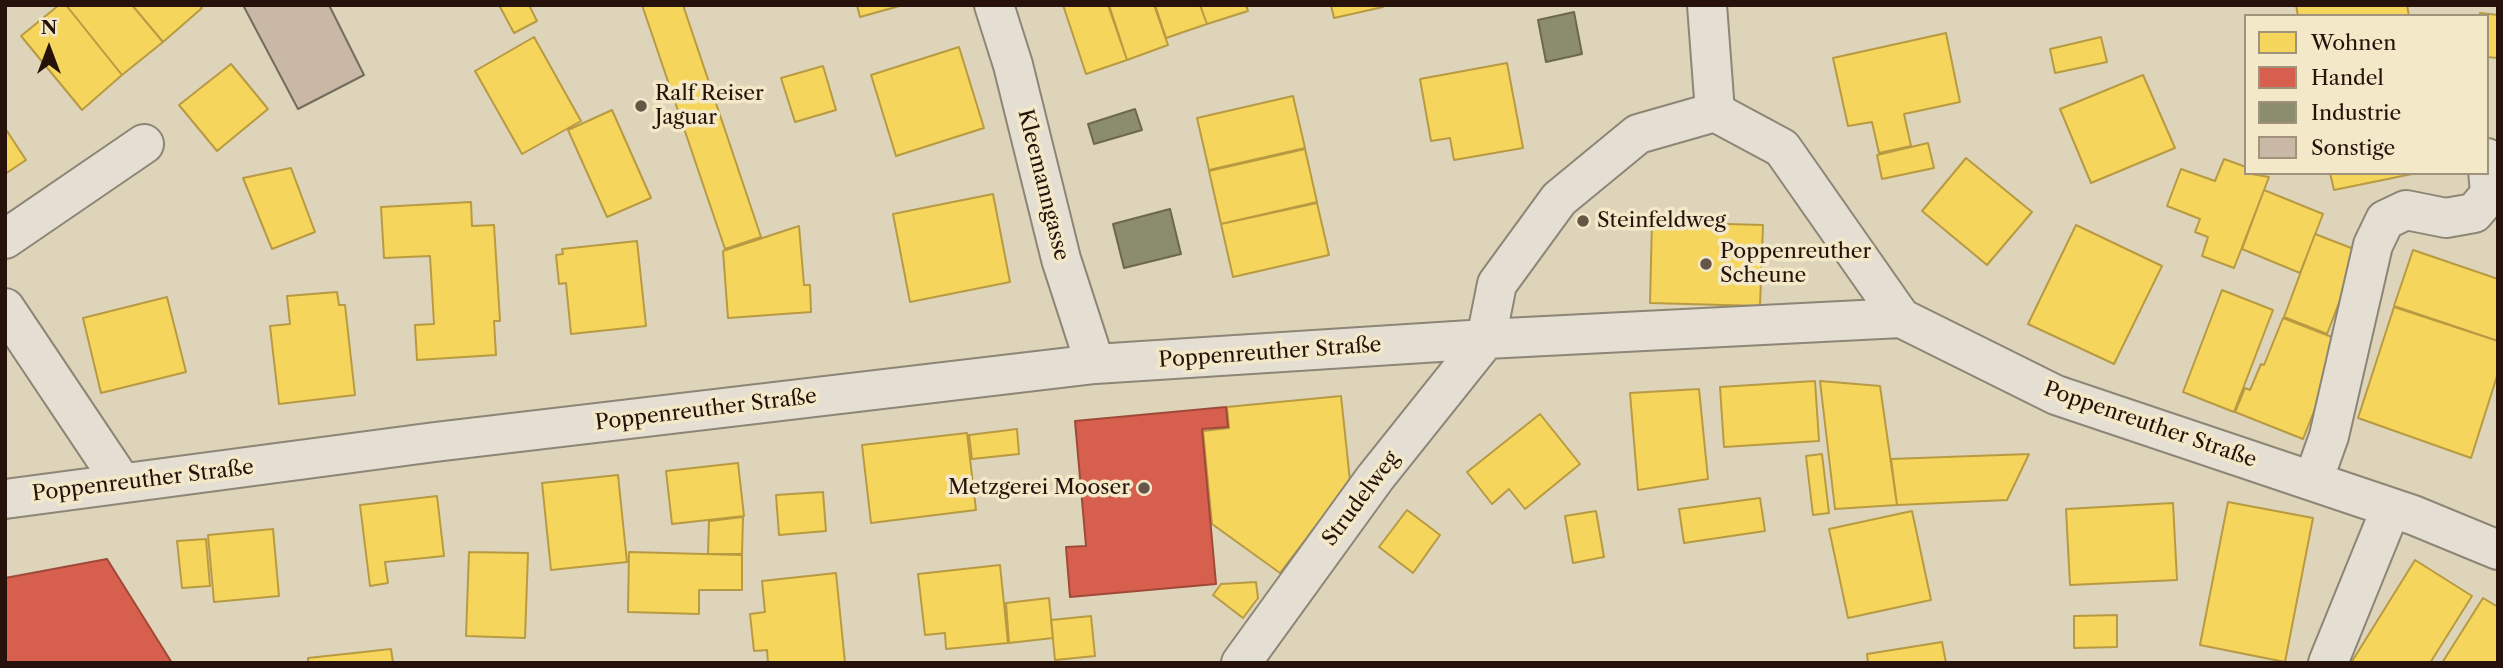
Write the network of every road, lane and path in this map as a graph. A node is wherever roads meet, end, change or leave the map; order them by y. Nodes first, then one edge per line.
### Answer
1 (993, 5) edge
2 (1707, 5) edge
3 (1715, 112) junction
4 (144, 144) dead end
5 (2488, 175) edge
6 (5, 239) edge
7 (5, 308) edge
8 (1901, 318) junction
9 (1486, 339) junction
10 (1095, 365) junction
11 (2313, 481) junction
12 (122, 484) junction
13 (5, 499) edge
14 (2391, 508) junction
15 (2498, 550) edge
16 (1241, 663) edge
17 (2328, 663) edge

1 - 10 street, Kleemanngasse
2 - 3 street
3 - 8 street
3 - 9 street
4 - 6 street
5 - 11 street
7 - 12 street
8 - 9 street, Poppenreuther Straße
8 - 11 street, Poppenreuther Straße
9 - 10 street, Poppenreuther Straße
9 - 16 street, Strudelweg
10 - 12 street, Poppenreuther Straße
11 - 14 street, Poppenreuther Straße
12 - 13 street, Poppenreuther Straße
14 - 15 street, Poppenreuther Straße
14 - 17 street

